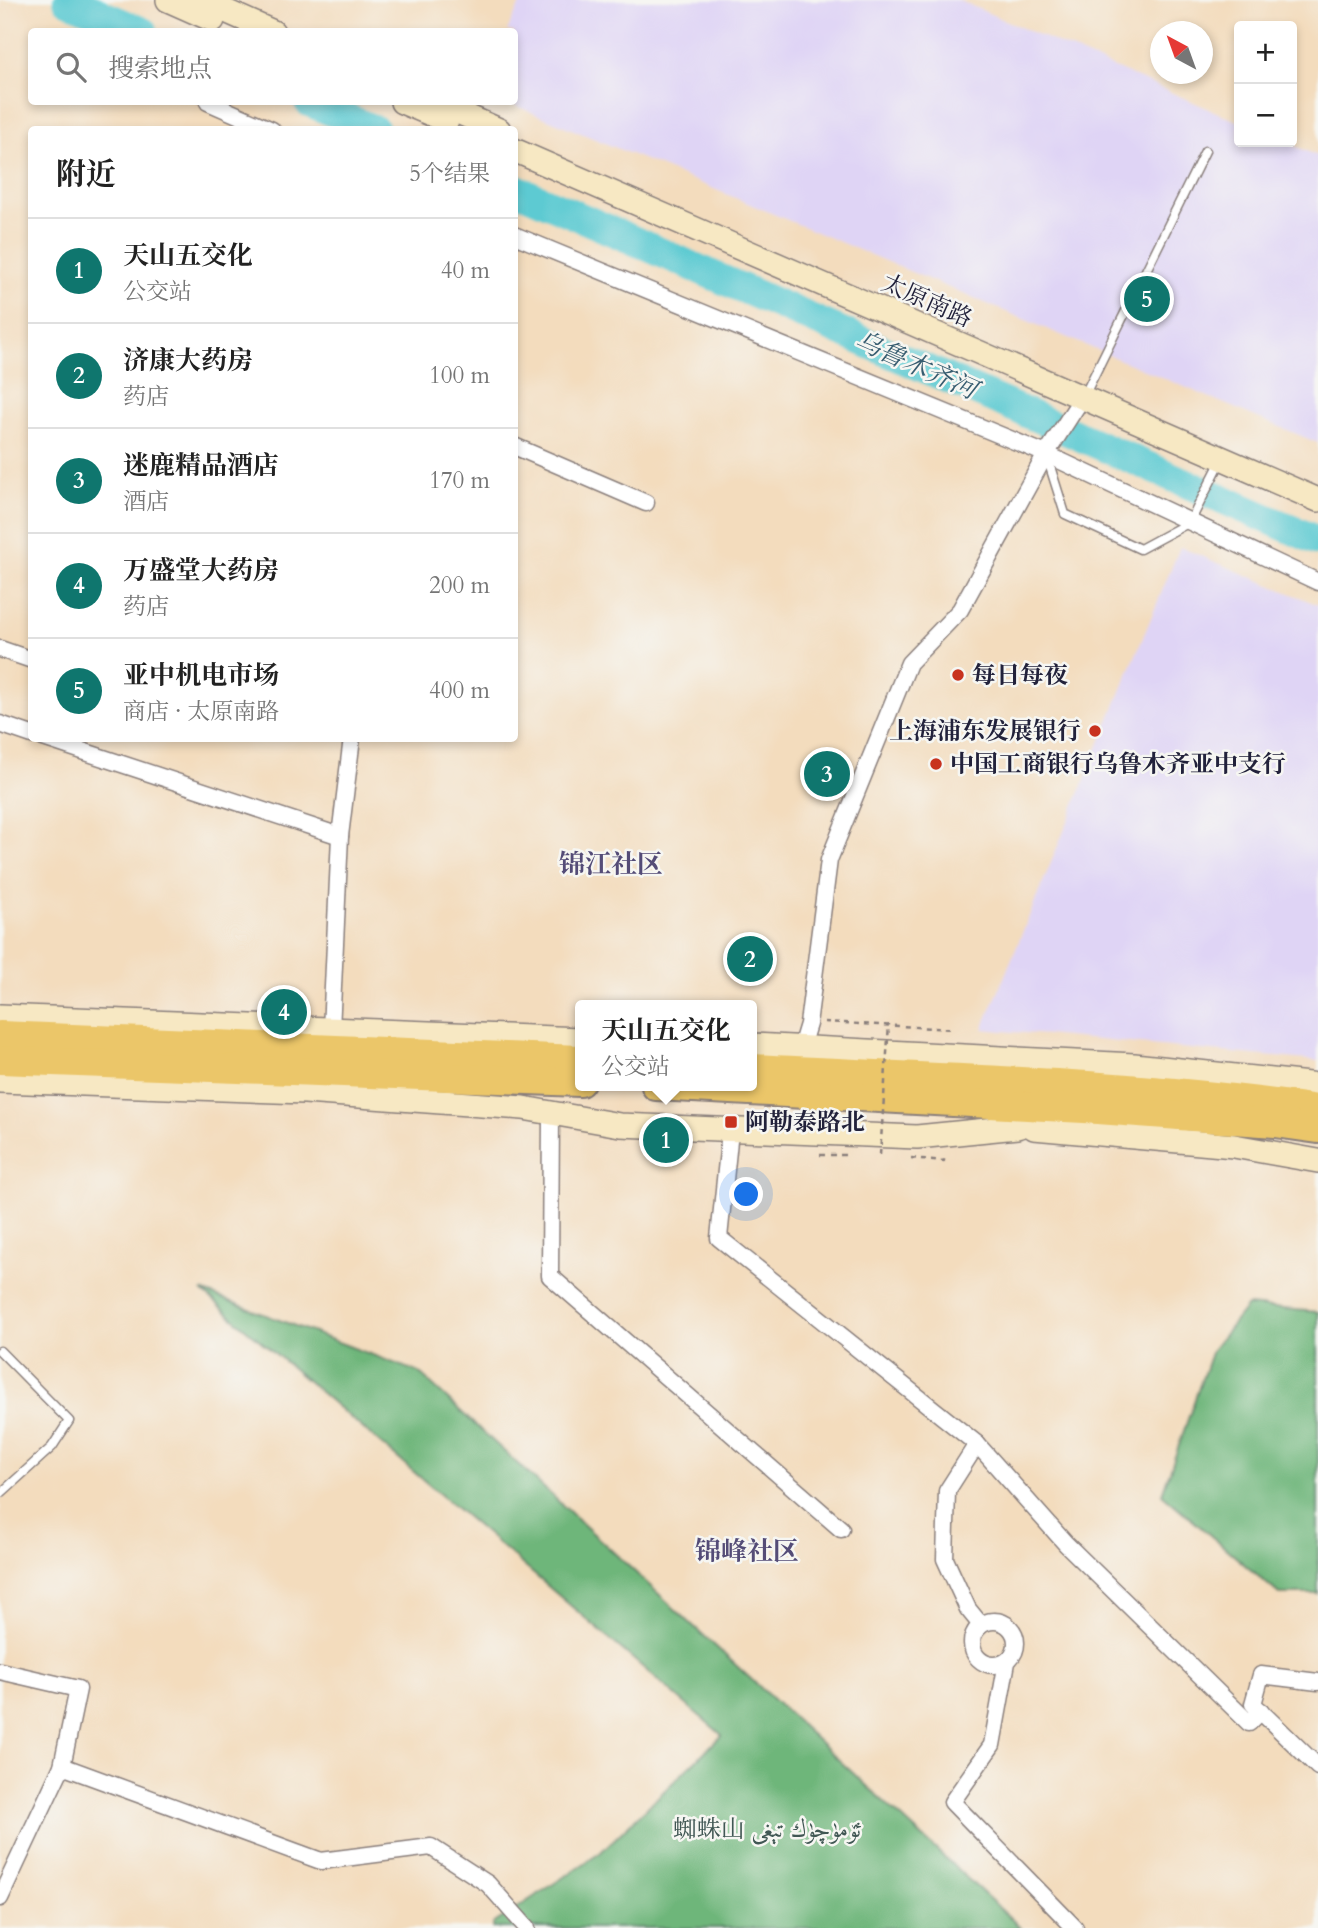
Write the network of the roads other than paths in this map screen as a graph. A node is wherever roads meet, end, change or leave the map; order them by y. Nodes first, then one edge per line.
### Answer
1 (168, 0) edge
2 (201, 0) edge
3 (232, 28) edge
4 (265, 28) edge
5 (215, 105) edge
6 (409, 105) edge
7 (442, 105) edge
8 (263, 126) edge
9 (458, 126) edge
10 (490, 126) edge
11 (518, 138) edge
12 (1205, 151) dead end
13 (518, 152) edge
14 (518, 236) edge
15 (1081, 399) junction
16 (518, 448) edge
17 (1049, 451) junction
18 (1218, 467) junction
19 (1318, 485) edge
20 (1318, 500) edge
21 (646, 503) dead end
22 (1190, 522) junction
23 (1318, 582) edge
24 (0, 649) edge
25 (28, 659) edge
26 (0, 724) edge
27 (28, 734) edge
28 (55, 742) edge
29 (352, 742) edge
30 (340, 836) junction
31 (0, 1016) edge
32 (331, 1030) junction
33 (0, 1035) edge
34 (575, 1039) edge
35 (757, 1045) edge
36 (801, 1047) junction
37 (575, 1059) edge
38 (1006, 1059) junction
39 (0, 1060) edge
40 (757, 1068) edge
41 (0, 1081) edge
42 (575, 1082) edge
43 (1318, 1085) edge
44 (1119, 1087) junction
45 (749, 1091) edge
46 (1084, 1109) junction
47 (1318, 1109) edge
48 (551, 1111) junction
49 (1017, 1127) junction
50 (1318, 1129) edge
51 (730, 1131) junction
52 (1318, 1161) edge
53 (0, 1350) edge
54 (978, 1444) junction
55 (0, 1494) edge
56 (841, 1529) dead end
57 (981, 1625) junction
58 (1007, 1662) junction
59 (0, 1671) edge
60 (1318, 1682) edge
61 (1261, 1711) junction
62 (62, 1766) junction
63 (1318, 1767) edge
64 (0, 1898) edge
65 (527, 1928) edge
66 (1075, 1928) edge

1 - 3 main road
2 - 4 main road
5 - 8 street
6 - 9 main road
7 - 10 main road
11 - 15 main road
12 - 15 lane
13 - 15 main road, 太原南路
14 - 17 street
15 - 17 street
15 - 18 main road, 太原南路
15 - 19 main road
16 - 21 street
17 - 22 street
17 - 22 lane
17 - 36 street
18 - 20 main road, 太原南路
18 - 22 lane
22 - 23 street
24 - 25 street
26 - 27 street
28 - 30 street
29 - 30 street
30 - 32 street
31 - 32 main road
32 - 34 main road
33 - 37 highway
35 - 36 main road
36 - 38 main road
38 - 43 main road
38 - 44 highway
39 - 42 highway
40 - 44 highway
41 - 48 main road
44 - 47 highway
45 - 46 highway
46 - 49 main road
46 - 50 highway
48 - 51 main road
48 - 56 street
49 - 51 main road
49 - 52 main road
51 - 54 street
53 - 55 lane
54 - 57 street
54 - 61 street
57 - 58 street
57 - 58 street
58 - 66 street
59 - 62 street
60 - 61 street
61 - 63 street
62 - 64 street
62 - 65 street

